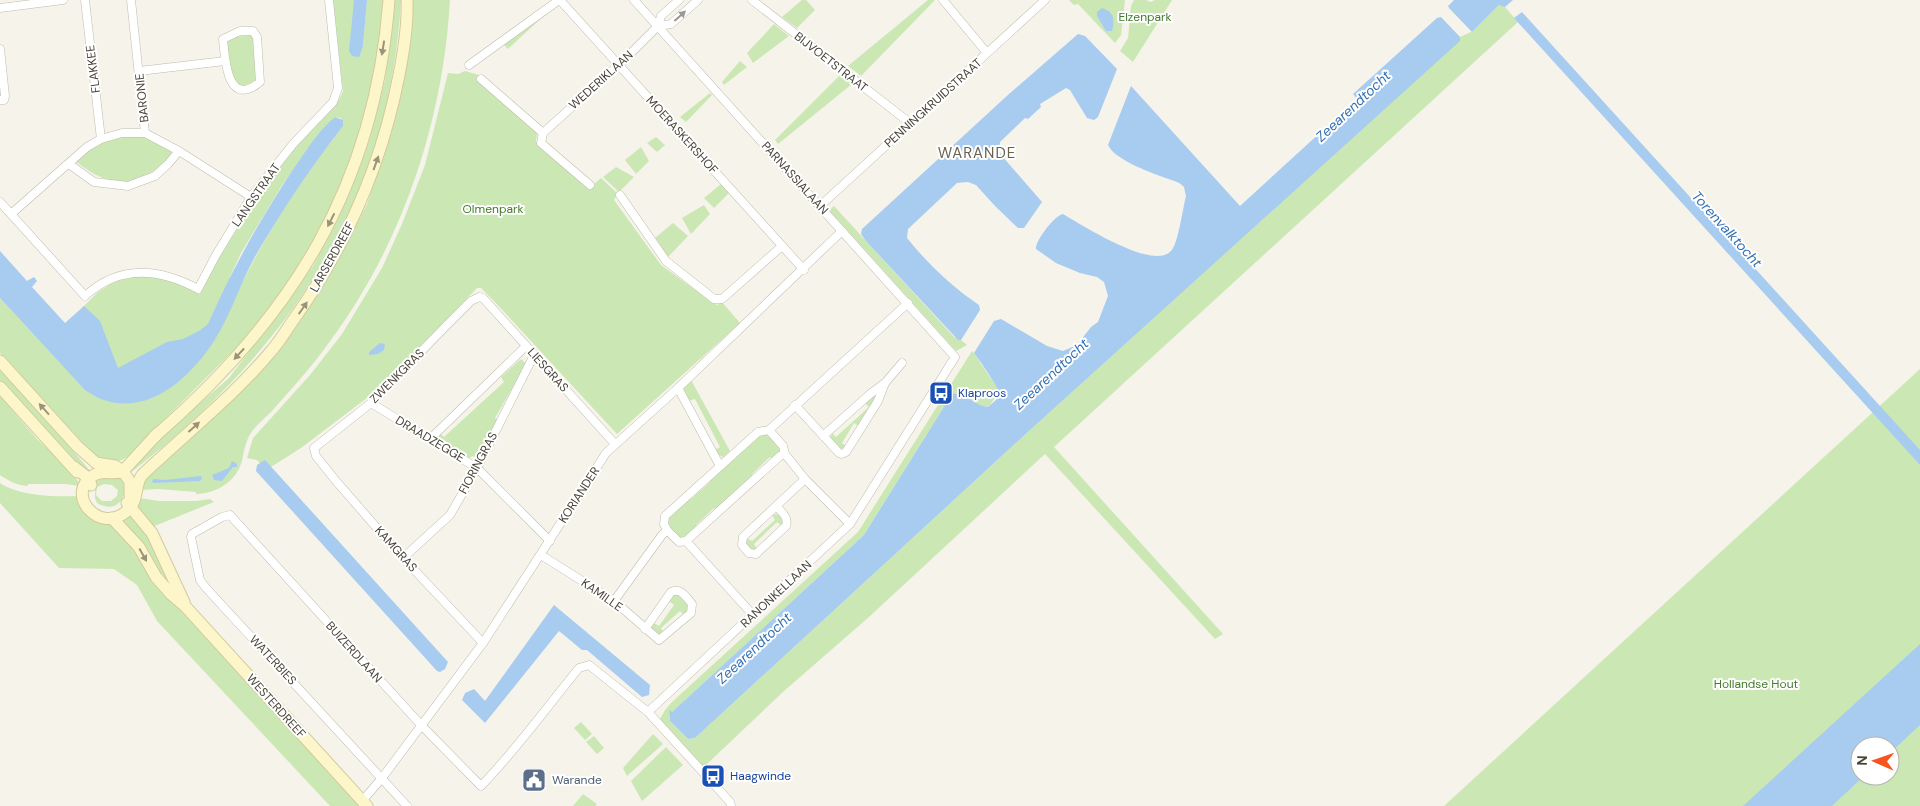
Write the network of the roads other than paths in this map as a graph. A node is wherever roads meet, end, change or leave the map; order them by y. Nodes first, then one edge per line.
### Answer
1 (62, 0) edge
2 (85, 0) edge
3 (131, 0) edge
4 (329, 0) edge
5 (388, 0) edge
6 (407, 0) edge
7 (559, 0) edge
8 (634, 0) edge
9 (679, 0) edge
10 (698, 0) edge
11 (752, 0) edge
12 (943, 0) edge
13 (1045, 0) edge
14 (0, 8) edge
15 (658, 26) junction
16 (0, 49) edge
17 (987, 53) junction
18 (225, 61) junction
19 (469, 65) dead end
20 (619, 65) junction
21 (139, 71) junction
22 (481, 79) dead end
23 (0, 100) edge
24 (910, 123) junction
25 (145, 133) junction
26 (543, 133) junction
27 (101, 139) junction
28 (179, 151) junction
29 (69, 164) junction
30 (590, 185) dead end
31 (620, 195) dead end
32 (252, 197) junction
33 (0, 202) edge
34 (820, 206) junction
35 (11, 214) junction
36 (842, 231) junction
37 (782, 246) junction
38 (804, 270) junction
39 (479, 297) joint
40 (908, 303) junction
41 (526, 346) junction
42 (534, 355) junction
43 (955, 357) joint
44 (0, 361) edge
45 (902, 363) dead end
46 (885, 383) junction
47 (0, 387) edge
48 (678, 388) junction
49 (371, 403) junction
50 (795, 406) junction
51 (769, 430) junction
52 (823, 436) junction
53 (430, 439) junction
54 (615, 444) junction
55 (314, 452) joint
56 (785, 454) junction
57 (720, 466) junction
58 (476, 468) junction
59 (112, 469) junction
60 (805, 479) junction
61 (87, 482) junction
62 (134, 483) junction
63 (129, 505) junction
64 (776, 506) junction
65 (230, 515) joint
66 (112, 518) junction
67 (850, 524) junction
68 (667, 530) junction
69 (550, 541) junction
70 (686, 541) junction
71 (541, 555) junction
72 (403, 558) junction
73 (614, 602) junction
74 (185, 606) junction
75 (753, 615) junction
76 (645, 629) junction
77 (483, 642) junction
78 (648, 712) junction
79 (421, 725) junction
80 (382, 778) junction
81 (365, 803) edge
82 (407, 806) edge
83 (731, 806) edge

1 - 14 street
2 - 27 street, FLAKKEE
3 - 21 street, BARONIE
4 - 32 street, LANGSTRAAT
5 -> 59 main road, LARSERDREEF
62 -> 6 main road, LARSERDREEF
7 - 19 street
7 - 20 street, MOERASKERSHOF
8 - 15 street, PARNASSIALAAN
9 - 15 street, WEDERIKLAAN
15 -> 10 street, WEDERIKLAAN
11 - 24 street, BIJVOETSTRAAT
12 - 17 street
13 - 17 street, PENNINGKRUIDSTRAAT
15 - 20 street, WEDERIKLAAN
15 - 34 street, PARNASSIALAAN
16 - 23 street
17 - 24 street, PENNINGKRUIDSTRAAT
18 - 18 street
18 - 21 street
20 - 26 street, WEDERIKLAAN
20 - 37 street, MOERASKERSHOF
21 - 25 street, BARONIE
22 - 26 street
24 - 34 street, PENNINGKRUIDSTRAAT
25 - 27 street
25 - 28 street, BARONIE
26 - 30 street
27 - 29 street
28 - 29 street
28 - 32 street, BARONIE
29 - 35 street
31 - 37 street
32 - 35 street, LANGSTRAAT
33 - 35 street
34 - 36 street, PARNASSIALAAN
36 - 38 street, KORIANDER
36 - 40 street, PARNASSIALAAN
37 - 38 street, MOERASKERSHOF
38 - 48 street, KORIANDER
39 - 41 street, LIESGRAS
39 - 49 street, ZWENKGRAS
40 - 43 street, PARNASSIALAAN
40 - 50 street
41 - 42 street, LIESGRAS
41 - 53 street
42 - 54 street, LIESGRAS
42 - 58 street, FIORINGRAS
43 - 67 street, RANONKELLAAN
59 -> 44 main road
45 - 46 street
46 - 52 street
46 - 52 street
47 - 61 main road
48 - 54 street, KORIANDER
48 - 57 street
49 - 53 street, DRAADZEGGE
49 - 55 street, ZWENKGRAS
50 - 51 street
50 - 52 street
51 - 56 street
51 - 57 street
53 - 58 street, DRAADZEGGE
54 - 69 street, KORIANDER
55 - 72 street, KAMGRAS
56 - 60 street
56 - 70 street
57 - 68 street
58 - 69 street, DRAADZEGGE
58 - 72 street, FIORINGRAS
59 - 61 main road
59 - 62 main road
60 - 64 street
60 - 67 street
61 - 63 main road
61 - 66 main road
62 - 63 main road
63 - 66 main road
63 - 74 main road, WESTERDREEF
64 - 64 street
65 - 79 street, BUIZERDLAAN
65 - 80 street, WATERBIES
66 -> 74 main road, WESTERDREEF
67 - 75 street, RANONKELLAAN
68 - 70 street
68 - 73 street
69 - 71 street, KORIANDER
70 - 75 street
71 - 73 street, KAMILLE
71 - 77 street, KORIANDER
72 - 77 street, KAMGRAS
73 - 76 street, KAMILLE
74 - 81 main road, WESTERDREEF
75 - 78 street, RANONKELLAAN
76 - 76 street, KAMILLE
77 - 79 street, KORIANDER
78 - 79 street, BUIZERDLAAN
78 - 83 street
79 - 80 street, KORIANDER
80 - 81 street, KORIANDER
80 - 82 street, WATERBIES

